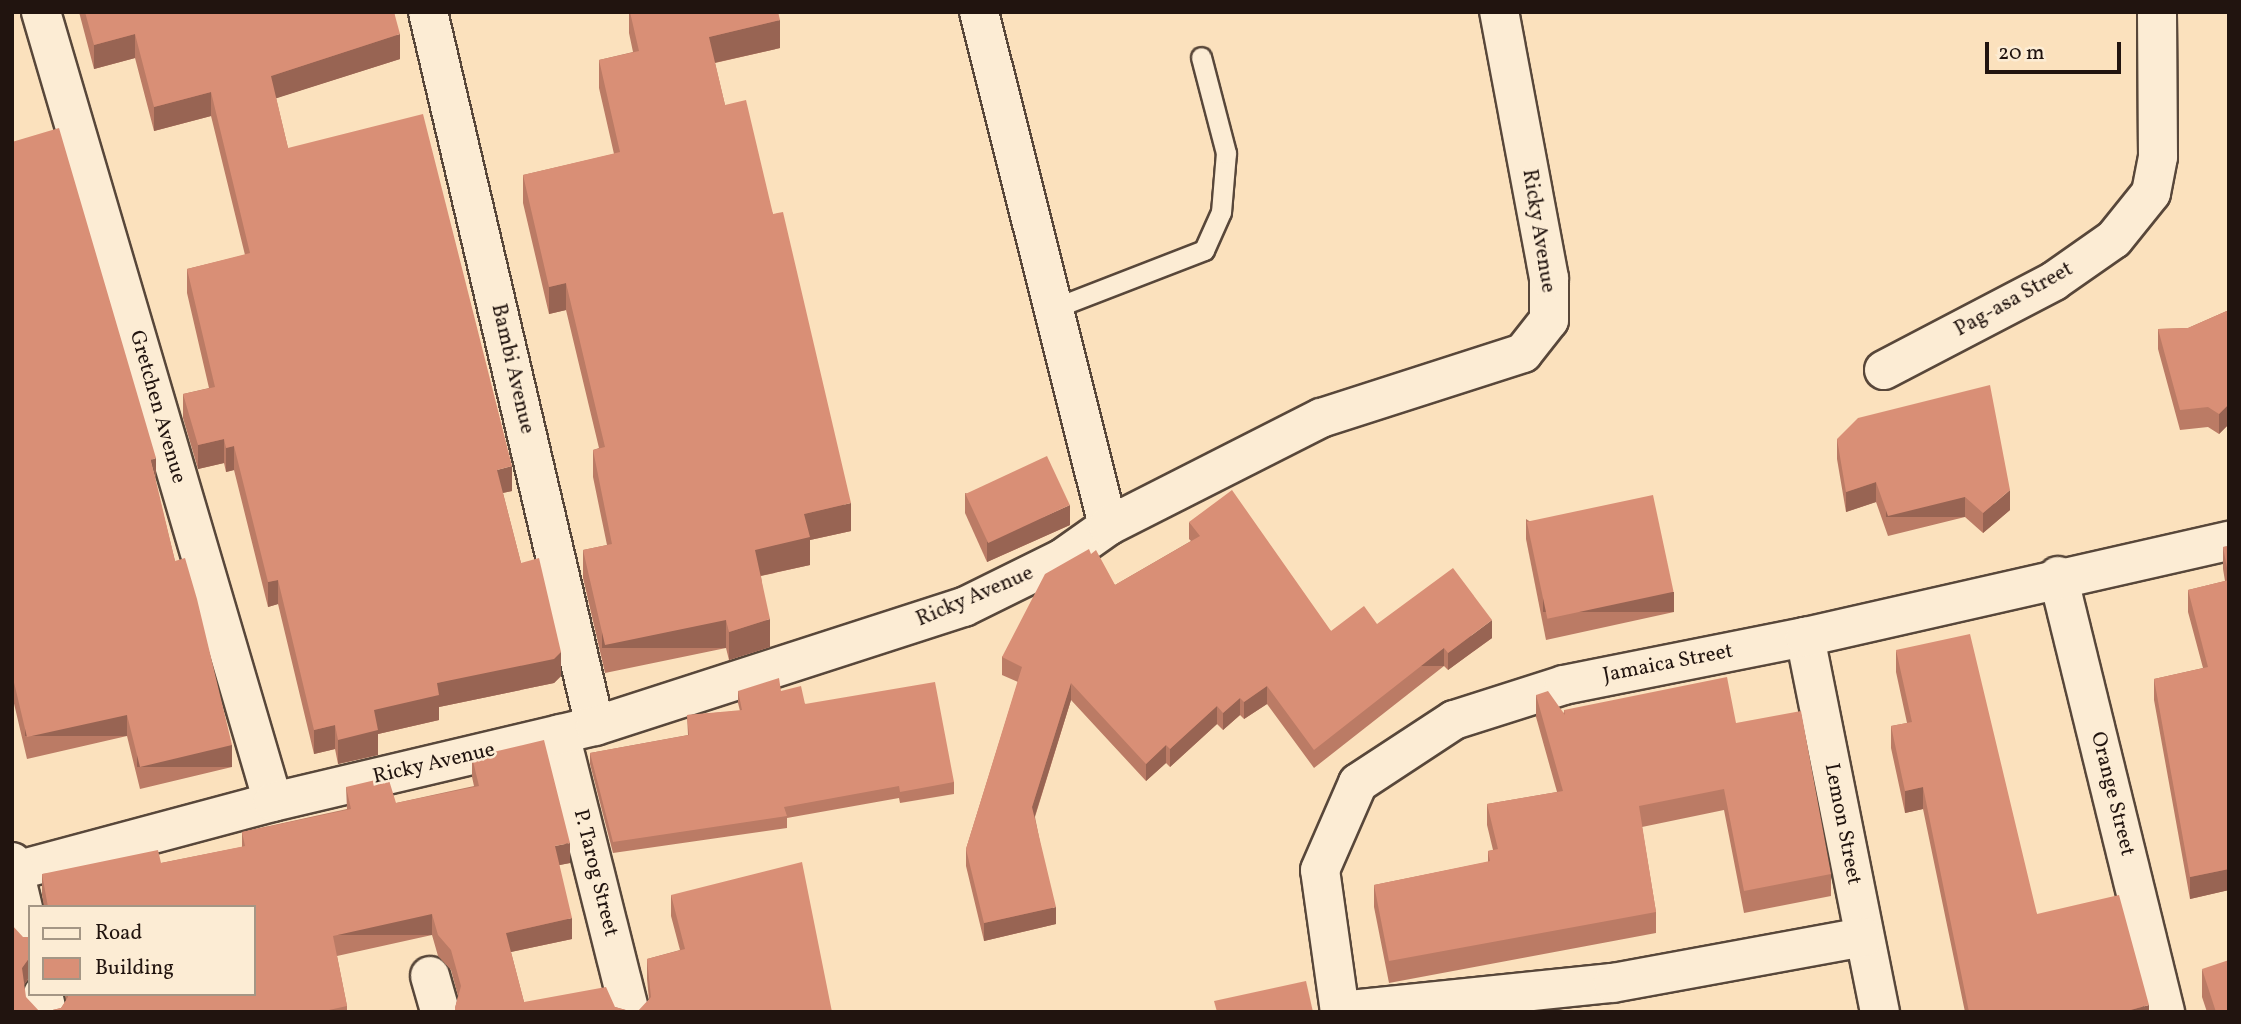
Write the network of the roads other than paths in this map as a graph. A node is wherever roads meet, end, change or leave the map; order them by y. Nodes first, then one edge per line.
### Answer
1 (40, 12) edge
2 (428, 12) edge
3 (979, 12) edge
4 (1499, 12) edge
5 (2157, 12) edge
6 (1202, 57) dead end
7 (1052, 309) junction
8 (1884, 370) dead end
9 (1108, 526) junction
10 (2229, 541) edge
11 (2058, 576) junction
12 (1805, 637) junction
13 (578, 730) junction
14 (273, 802) junction
15 (14, 866) edge
16 (28, 928) edge
17 (1864, 937) junction
18 (1617, 997) edge
19 (630, 1012) edge
20 (1340, 1012) edge
21 (1880, 1012) edge
22 (2165, 1012) edge

1 - 14 street, Gretchen Avenue
2 - 13 street, Bambi Avenue
3 - 7 street
4 - 9 street, Ricky Avenue
5 - 8 street, Pag-asa Street
6 - 7 lane
7 - 9 street
9 - 13 street, Ricky Avenue
10 - 11 street, Jamaica Street
11 - 12 street, Jamaica Street
11 - 22 street, Orange Street
12 - 17 street, Lemon Street
12 - 20 street, Jamaica Street
13 - 14 street, Ricky Avenue
13 - 19 street, P. Tarog Street
14 - 15 street, Ricky Avenue
15 - 16 street
17 - 18 street, Jamaica Street
17 - 21 street, Lemon Street
18 - 20 street, Jamaica Street

